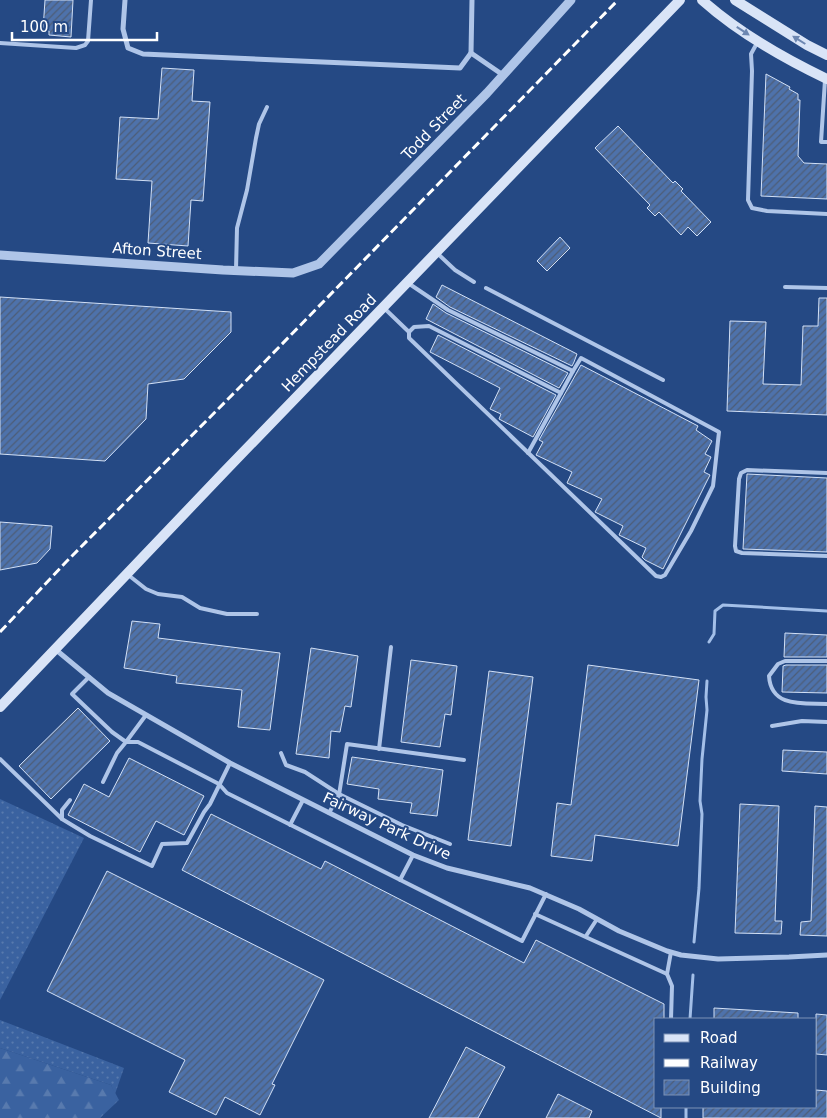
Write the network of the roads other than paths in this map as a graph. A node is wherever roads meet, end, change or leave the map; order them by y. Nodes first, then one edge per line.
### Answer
1 (91, 0) edge
2 (125, 0) edge
3 (472, 0) edge
4 (571, 0) edge
5 (680, 0) edge
6 (702, 0) edge
7 (735, 0) edge
8 (758, 41) junction
9 (0, 43) edge
10 (471, 53) junction
11 (827, 55) edge
12 (503, 75) junction
13 (826, 78) edge
14 (267, 107) dead end
15 (827, 142) edge
16 (827, 214) edge
17 (437, 253) junction
18 (0, 255) edge
19 (312, 266) joint
20 (236, 270) junction
21 (474, 282) dead end
22 (408, 283) junction
23 (785, 287) dead end
24 (486, 288) dead end
25 (827, 288) edge
26 (384, 308) junction
27 (410, 332) junction
28 (573, 372) junction
29 (663, 380) dead end
30 (561, 393) junction
31 (528, 453) junction
32 (827, 473) edge
33 (827, 556) edge
34 (126, 574) junction
35 (257, 614) dead end
36 (391, 647) dead end
37 (55, 649) junction
38 (827, 661) edge
39 (89, 677) junction
40 (827, 704) edge
41 (0, 707) edge
42 (146, 715) junction
43 (827, 722) edge
44 (772, 726) dead end
45 (126, 742) junction
46 (378, 749) junction
47 (281, 753) dead end
48 (0, 759) edge
49 (464, 760) dead end
50 (230, 763) junction
51 (103, 782) dead end
52 (219, 784) junction
53 (339, 794) junction
54 (70, 800) dead end
55 (303, 800) junction
56 (329, 813) junction
57 (62, 819) junction
58 (290, 825) junction
59 (450, 844) dead end
60 (413, 855) junction
61 (400, 880) junction
62 (546, 894) junction
63 (535, 914) junction
64 (597, 919) junction
65 (586, 936) junction
66 (671, 952) junction
67 (827, 955) edge
68 (667, 974) junction
69 (671, 1018) edge

1 - 9 lane
2 - 10 street
3 - 10 street
4 - 12 street, Todd Street
5 - 17 main road, Hempstead Road
6 -> 8 main road
11 -> 7 main road
8 - 13 main road
8 - 16 lane
10 - 12 street
12 - 19 street, Todd Street
13 - 15 lane
14 - 20 lane
17 - 21 lane
17 - 22 main road, Hempstead Road
18 - 20 street, Afton Street
19 - 20 street, Afton Street
22 - 26 main road, Hempstead Road
22 - 28 lane
23 - 25 lane
24 - 29 lane
26 - 27 lane
26 - 34 main road, Hempstead Road
27 - 30 lane
27 - 31 lane
28 - 30 lane
28 - 31 lane
30 - 31 lane
32 - 33 lane
34 - 35 lane
34 - 37 main road, Hempstead Road
36 - 46 lane
37 - 39 street, Fairway Park Drive
37 - 41 main road, Hempstead Road
38 - 40 lane
39 - 42 street, Fairway Park Drive
39 - 45 lane
42 - 45 lane
42 - 50 street, Fairway Park Drive
43 - 44 lane
45 - 51 lane
45 - 52 lane
46 - 49 lane
46 - 53 lane
47 - 53 lane
48 - 57 lane
50 - 52 lane
50 - 55 street, Fairway Park Drive
52 - 57 lane
52 - 58 lane
53 - 56 lane
53 - 59 lane
54 - 57 lane
55 - 56 street, Fairway Park Drive
55 - 58 lane
56 - 60 street, Fairway Park Drive
58 - 61 lane
60 - 61 lane
60 - 62 street, Fairway Park Drive
61 - 63 lane
62 - 63 lane
62 - 64 street, Fairway Park Drive
63 - 65 lane
64 - 65 lane
64 - 66 street, Fairway Park Drive
65 - 68 lane
66 - 67 street, Fairway Park Drive
66 - 68 lane
68 - 69 lane

